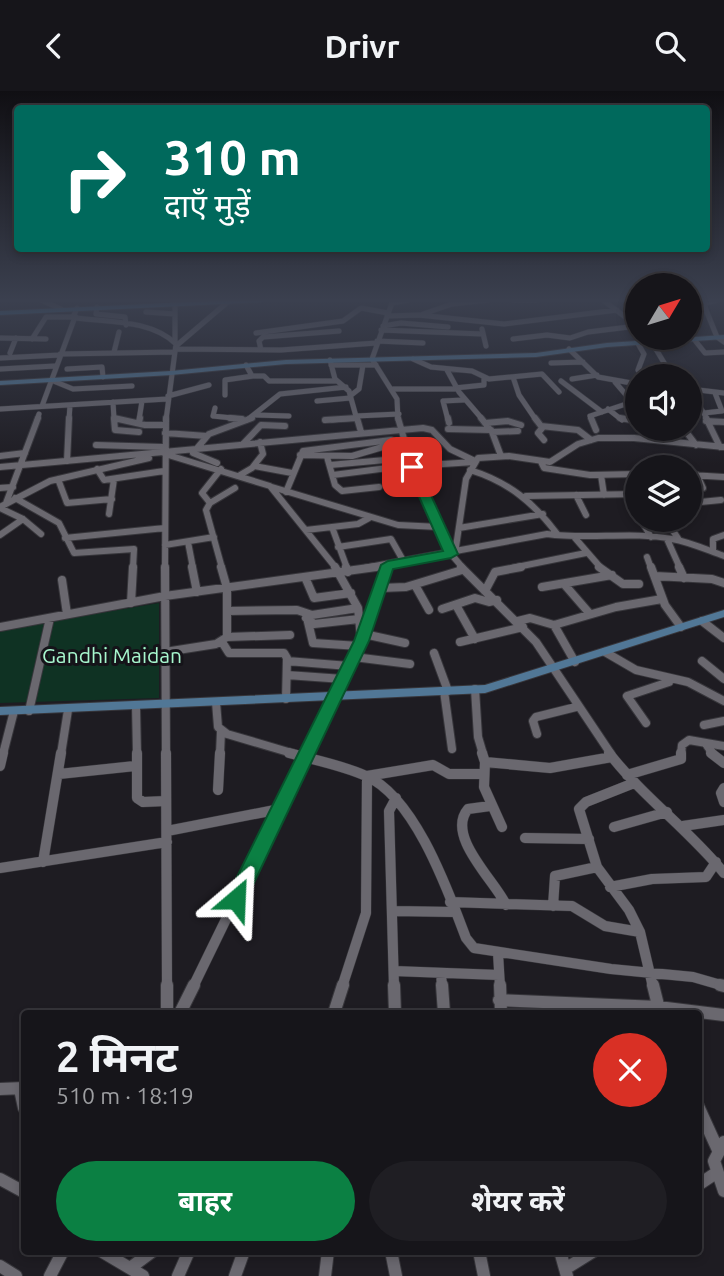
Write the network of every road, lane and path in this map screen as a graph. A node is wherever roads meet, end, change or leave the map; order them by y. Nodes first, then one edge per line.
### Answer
1 (54, 355) edge
2 (60, 355) edge
3 (71, 355) edge
4 (174, 355) edge
5 (375, 355) edge
6 (528, 355) edge
7 (577, 355) edge
8 (0, 358) edge
9 (413, 359) junction
10 (374, 362) junction
11 (586, 362) junction
12 (331, 363) junction
13 (551, 363) dead end
14 (246, 365) junction
15 (363, 365) junction
16 (55, 366) junction
17 (0, 369) edge
18 (68, 369) junction
19 (447, 370) junction
20 (171, 373) junction
21 (597, 375) junction
22 (253, 376) junction
23 (103, 377) junction
24 (513, 377) junction
25 (484, 378) junction
26 (65, 379) junction
27 (572, 379) dead end
28 (51, 380) junction
29 (337, 381) junction
30 (561, 381) dead end
31 (615, 382) junction
32 (0, 383) edge
33 (625, 383) edge
34 (209, 385) dead end
35 (132, 386) dead end
36 (346, 387) junction
37 (90, 389) junction
38 (393, 389) junction
39 (455, 389) junction
40 (625, 390) edge
41 (702, 391) edge
42 (558, 393) dead end
43 (715, 393) junction
44 (724, 393) edge
45 (225, 395) dead end
46 (350, 397) junction
47 (167, 398) junction
48 (463, 400) junction
49 (142, 401) junction
50 (317, 401) dead end
51 (113, 402) junction
52 (87, 404) junction
53 (70, 405) junction
54 (625, 405) edge
55 (42, 406) junction
56 (215, 408) dead end
57 (0, 409) edge
58 (605, 410) junction
59 (702, 410) edge
60 (704, 413) junction
61 (39, 414) dead end
62 (399, 414) junction
63 (256, 415) junction
64 (289, 416) dead end
65 (356, 417) junction
66 (114, 419) junction
67 (246, 420) junction
68 (325, 420) dead end
69 (625, 421) edge
70 (706, 421) junction
71 (724, 422) edge
72 (139, 423) junction
73 (485, 423) junction
74 (285, 426) dead end
75 (543, 427) junction
76 (166, 429) junction
77 (399, 429) junction
78 (492, 431) junction
79 (596, 431) dead end
80 (139, 432) dead end
81 (359, 432) junction
82 (207, 436) junction
83 (390, 440) junction
84 (544, 440) dead end
85 (591, 440) junction
86 (625, 440) edge
87 (401, 441) junction
88 (660, 441) edge
89 (693, 441) edge
90 (260, 442) junction
91 (243, 444) junction
92 (96, 445) dead end
93 (696, 445) junction
94 (723, 448) edge
95 (195, 449) junction
96 (380, 450) junction
97 (164, 451) junction
98 (25, 453) junction
99 (300, 455) junction
100 (0, 456) edge
101 (501, 456) junction
102 (327, 457) junction
103 (385, 460) junction
104 (67, 461) junction
105 (474, 461) junction
106 (541, 462) junction
107 (21, 465) junction
108 (330, 465) junction
109 (254, 466) junction
110 (0, 467) edge
111 (412, 467) junction
112 (388, 468) junction
113 (97, 469) junction
114 (221, 469) junction
115 (470, 470) junction
116 (164, 471) junction
117 (292, 473) junction
118 (625, 474) edge
119 (333, 475) junction
120 (601, 475) junction
121 (240, 476) junction
122 (702, 476) edge
123 (724, 477) edge
124 (58, 479) junction
125 (114, 479) junction
126 (270, 486) junction
127 (393, 486) dead end
128 (13, 487) junction
129 (379, 487) dead end
130 (0, 488) edge
131 (235, 488) dead end
132 (286, 492) junction
133 (625, 494) edge
134 (576, 495) junction
135 (604, 495) junction
136 (526, 496) junction
137 (15, 498) junction
138 (112, 499) junction
139 (721, 500) dead end
140 (702, 502) edge
141 (209, 503) junction
142 (2, 506) edge
143 (109, 514) dead end
144 (543, 514) junction
145 (586, 515) dead end
146 (369, 517) junction
147 (23, 519) junction
148 (332, 527) junction
149 (439, 527) junction
150 (165, 528) junction
151 (459, 528) junction
152 (306, 530) junction
153 (647, 532) edge
154 (674, 532) edge
155 (41, 534) dead end
156 (0, 535) edge
157 (558, 535) junction
158 (724, 535) edge
159 (214, 537) junction
160 (650, 537) junction
161 (65, 538) junction
162 (575, 538) junction
163 (667, 538) junction
164 (679, 540) junction
165 (188, 542) junction
166 (165, 545) junction
167 (338, 547) junction
168 (713, 551) junction
169 (586, 553) junction
170 (451, 554) junction
171 (647, 557) dead end
172 (724, 557) edge
173 (404, 562) junction
174 (388, 565) junction
175 (462, 570) junction
176 (344, 572) junction
177 (612, 575) junction
178 (654, 576) junction
179 (305, 577) junction
180 (684, 578) junction
181 (62, 580) dead end
182 (724, 583) edge
183 (564, 584) junction
184 (639, 584) dead end
185 (415, 585) junction
186 (542, 587) dead end
187 (227, 588) junction
188 (381, 588) junction
189 (485, 591) junction
190 (197, 592) junction
191 (351, 593) junction
192 (165, 596) junction
193 (663, 599) junction
194 (497, 600) junction
195 (131, 603) junction
196 (456, 605) junction
197 (358, 608) junction
198 (442, 608) dead end
199 (429, 610) dead end
200 (228, 611) junction
201 (304, 613) junction
202 (724, 613) edge
203 (67, 614) junction
204 (590, 614) junction
205 (50, 618) junction
206 (359, 619) junction
207 (702, 621) junction
208 (308, 622) junction
209 (521, 624) junction
210 (554, 625) junction
211 (0, 627) edge
212 (681, 627) junction
213 (724, 628) edge
214 (713, 629) junction
215 (290, 635) dead end
216 (724, 638) edge
217 (475, 639) junction
218 (224, 640) junction
219 (361, 640) junction
220 (460, 642) dead end
221 (405, 643) dead end
222 (164, 652) junction
223 (605, 652) junction
224 (435, 653) dead end
225 (354, 656) junction
226 (287, 661) junction
227 (702, 661) dead end
228 (576, 662) junction
229 (410, 664) dead end
230 (349, 666) junction
231 (556, 669) junction
232 (287, 675) junction
233 (343, 679) junction
234 (724, 679) edge
235 (672, 681) junction
236 (475, 689) junction
237 (446, 691) junction
238 (334, 698) junction
239 (286, 699) junction
240 (724, 701) edge
241 (216, 702) junction
242 (164, 705) junction
243 (136, 706) junction
244 (576, 707) junction
245 (68, 710) junction
246 (0, 711) edge
247 (14, 711) junction
248 (29, 711) junction
249 (724, 721) edge
250 (646, 723) dead end
251 (704, 725) dead end
252 (221, 731) junction
253 (537, 734) dead end
254 (706, 744) junction
255 (724, 745) edge
256 (452, 748) dead end
257 (612, 757) junction
258 (305, 758) junction
259 (485, 762) junction
260 (724, 763) edge
261 (0, 766) edge
262 (135, 766) junction
263 (59, 774) junction
264 (483, 774) junction
265 (627, 775) junction
266 (367, 776) junction
267 (634, 783) junction
268 (724, 788) edge
269 (218, 790) dead end
270 (396, 798) junction
271 (166, 801) junction
272 (724, 802) edge
273 (490, 806) junction
274 (280, 809) junction
275 (667, 812) junction
276 (724, 820) edge
277 (684, 826) junction
278 (502, 827) dead end
279 (614, 827) dead end
280 (167, 831) junction
281 (525, 838) dead end
282 (589, 839) junction
283 (167, 842) junction
284 (43, 862) junction
285 (716, 862) junction
286 (597, 867) junction
287 (0, 868) edge
288 (724, 873) edge
289 (610, 887) junction
290 (506, 905) junction
291 (553, 906) junction
292 (452, 907) junction
293 (393, 911) junction
294 (640, 932) junction
295 (498, 953) junction
296 (394, 971) junction
297 (441, 973) junction
298 (648, 974) junction
299 (499, 975) junction
300 (724, 986) edge
301 (499, 1000) junction
302 (569, 1009) edge
303 (167, 1010) edge
304 (181, 1010) edge
305 (335, 1010) edge
306 (395, 1010) edge
307 (444, 1010) edge
308 (500, 1010) edge
309 (659, 1010) edge
310 (702, 1013) edge
311 (724, 1015) edge
312 (0, 1089) edge
313 (21, 1089) edge
314 (702, 1113) edge
315 (721, 1146) edge
316 (716, 1173) junction
317 (0, 1179) edge
318 (702, 1182) edge
319 (21, 1190) edge
320 (724, 1191) edge
321 (61, 1255) edge
322 (108, 1255) edge
323 (148, 1255) edge
324 (187, 1255) edge
325 (243, 1255) edge
326 (328, 1255) edge
327 (392, 1255) edge
328 (480, 1255) edge
329 (561, 1255) edge
330 (589, 1255) edge
331 (0, 1266) edge
332 (130, 1268) junction
333 (566, 1273) edge
334 (16, 1276) edge
335 (50, 1276) edge
336 (143, 1276) edge
337 (178, 1276) edge
338 (235, 1276) edge
339 (325, 1276) edge
340 (396, 1276) edge
341 (484, 1276) edge

1 - 8 street
2 - 16 street
3 - 18 street
4 - 20 street
5 - 10 street
6 - 9 street
7 - 11 street
9 - 10 street
9 - 19 street
10 - 12 street
10 - 15 street
10 - 38 street
11 - 13 street
11 - 21 street
12 - 14 street
12 - 15 street
12 - 29 street
14 - 20 street
14 - 22 street
15 - 46 street
16 - 17 street
16 - 28 street
18 - 23 street
18 - 26 street
19 - 25 street
19 - 39 street
20 - 23 street
20 - 47 street
21 - 27 street
21 - 31 street
22 - 29 street
22 - 45 street
23 - 26 street
24 - 25 street
24 - 42 street
24 - 75 street
25 - 39 street
26 - 28 street
28 - 32 street
28 - 37 street
28 - 55 street
29 - 36 street
30 - 58 street
31 - 33 street
31 - 40 street
34 - 47 street
35 - 37 street
36 - 46 street
36 - 63 street
37 - 52 street
38 - 39 street
38 - 62 street
39 - 48 street
41 - 43 street
43 - 44 street
43 - 60 street
46 - 50 street
46 - 65 street
47 - 49 street
47 - 76 street
48 - 73 street
48 - 78 street
49 - 51 street
49 - 72 street
51 - 52 street
51 - 66 street
52 - 53 street
53 - 55 street
53 - 104 street
54 - 58 street
55 - 57 street
56 - 67 street
58 - 69 street
58 - 79 street
59 - 60 street
60 - 70 street
61 - 98 street
62 - 65 street
62 - 77 street
63 - 64 street
63 - 67 street
65 - 68 street
65 - 81 street
66 - 72 street
66 - 80 street
67 - 82 street
70 - 71 street
70 - 94 street
72 - 76 street
73 - 78 street
73 - 78 street
74 - 91 street
75 - 84 street
75 - 85 street
76 - 82 street
76 - 97 street
77 - 81 street
77 - 87 street
77 - 105 street
78 - 101 street
81 - 83 street
81 - 90 street
82 - 95 street
83 - 87 street
83 - 99 street
85 - 86 street
85 - 106 street
87 - 96 street
87 - 111 street
88 - 93 street
89 - 93 street
90 - 91 street
90 - 109 street
91 - 95 street
92 - 97 street
93 - 94 street
95 - 97 street
95 - 121 street
96 - 102 street
96 - 103 street
97 - 104 street
97 - 113 street
97 - 114 street
97 - 116 street
98 - 100 street
98 - 107 street
99 - 102 street
99 - 117 street
101 - 105 street
101 - 106 street
102 - 108 street
103 - 108 street
103 - 112 street
104 - 107 street
105 - 111 street
105 - 115 street
106 - 120 street
107 - 110 street
107 - 128 street
108 - 119 street
109 - 117 street
109 - 121 street
111 - 149 street
112 - 119 street
112 - 127 street
113 - 124 street
113 - 125 street
114 - 121 street
114 - 141 street
115 - 136 street
115 - 151 street
116 - 125 street
116 - 150 street
117 - 132 street
118 - 120 street
119 - 129 street
120 - 135 street
121 - 126 street
122 - 123 street
124 - 137 street
124 - 138 street
125 - 138 street
126 - 132 street
126 - 152 street
128 - 130 street
128 - 142 street
131 - 141 street
132 - 146 street
133 - 135 street
134 - 135 street
134 - 136 street
134 - 145 street
136 - 144 street
137 - 142 street
137 - 161 street
138 - 143 street
139 - 140 street
141 - 159 street
142 - 147 street
144 - 151 street
144 - 157 street
146 - 148 street
146 - 149 street
147 - 155 street
147 - 156 street
148 - 152 street
148 - 167 street
149 - 170 street
150 - 161 street
150 - 166 street
151 - 170 street
152 - 176 street
153 - 160 street
154 - 164 street
157 - 162 street
157 - 170 street
158 - 168 street
159 - 165 street
159 - 187 street
160 - 162 street
160 - 163 street
161 - 195 street
162 - 169 street
163 - 164 street
163 - 180 street
164 - 168 street
165 - 166 street
165 - 190 street
166 - 192 street
167 - 173 street
167 - 176 street
168 - 172 street
169 - 177 street
169 - 189 street
170 - 173 street
170 - 175 street
171 - 178 street
173 - 174 street
174 - 176 street
174 - 188 street
175 - 185 street
175 - 189 street
176 - 179 street
176 - 191 street
177 - 183 street
177 - 184 street
178 - 180 street
178 - 193 street
179 - 187 street
179 - 191 street
180 - 182 street
181 - 203 street
183 - 186 street
183 - 204 street
185 - 188 street
185 - 199 street
187 - 190 street
187 - 200 street
188 - 219 street
189 - 194 street
190 - 192 street
191 - 197 street
192 - 195 street
192 - 222 street
193 - 204 street
193 - 212 street
194 - 196 street
194 - 209 street
195 - 203 street
196 - 198 street
196 - 217 street
197 - 201 street
197 - 206 street
200 - 201 street
200 - 218 street
201 - 208 street
202 - 207 street
203 - 205 street
204 - 210 street
205 - 211 street
205 - 248 street
206 - 208 street
206 - 219 street
207 - 212 street
207 - 214 street
208 - 219 street
209 - 210 street
209 - 217 street
209 - 231 street
210 - 228 street
212 - 223 street
213 - 214 street
214 - 216 street
215 - 218 street
217 - 220 street
218 - 222 street
218 - 226 street
219 - 221 street
219 - 225 street
222 - 242 street
223 - 228 street
223 - 235 street
224 - 237 street
225 - 229 street
225 - 230 street
226 - 230 street
226 - 232 street
227 - 234 street
228 - 231 street
230 - 233 street
231 - 236 street
231 - 244 street
232 - 233 street
232 - 239 street
233 - 238 street
235 - 240 street
235 - 250 street
236 - 237 street
236 - 259 street
237 - 238 street
237 - 256 street
238 - 239 street
238 - 258 street
239 - 241 street
241 - 242 street
241 - 252 street
242 - 243 street
242 - 271 street
243 - 245 street
243 - 262 street
244 - 253 street
244 - 257 street
245 - 248 street
245 - 263 street
246 - 247 street
247 - 248 street
247 - 261 street
249 - 251 street
252 - 258 street
252 - 269 street
254 - 255 street
254 - 260 street
254 - 265 street
257 - 259 street
257 - 265 street
258 - 266 street
258 - 274 street
259 - 264 street
262 - 263 street
262 - 271 street
263 - 284 street
264 - 266 street
264 - 273 street
265 - 267 street
266 - 270 street
266 - 305 street
267 - 275 street
267 - 282 street
268 - 272 street
270 - 292 street
270 - 293 street
271 - 280 street
273 - 278 street
273 - 290 street
274 - 280 street
274 - 304 street
275 - 277 street
275 - 279 street
276 - 277 street
277 - 285 street
280 - 283 street
281 - 282 street
282 - 286 street
283 - 284 street
283 - 303 street
284 - 287 street
285 - 288 street
285 - 289 street
286 - 289 street
286 - 291 street
289 - 294 street
290 - 291 street
290 - 292 street
291 - 294 street
292 - 293 street
292 - 295 street
293 - 296 street
294 - 298 street
295 - 298 street
295 - 299 street
296 - 297 street
296 - 306 street
297 - 299 street
297 - 307 street
298 - 300 street
298 - 309 street
299 - 301 street
301 - 302 street
301 - 308 street
302 - 309 street
310 - 311 street
312 - 313 street
314 - 315 street
315 - 316 street
316 - 318 street
316 - 320 street
317 - 319 street
321 - 335 street
322 - 332 street
323 - 332 street
324 - 337 street
325 - 338 street
326 - 339 street
327 - 340 street
328 - 341 street
329 - 333 street
330 - 333 street
331 - 334 street
332 - 336 street

